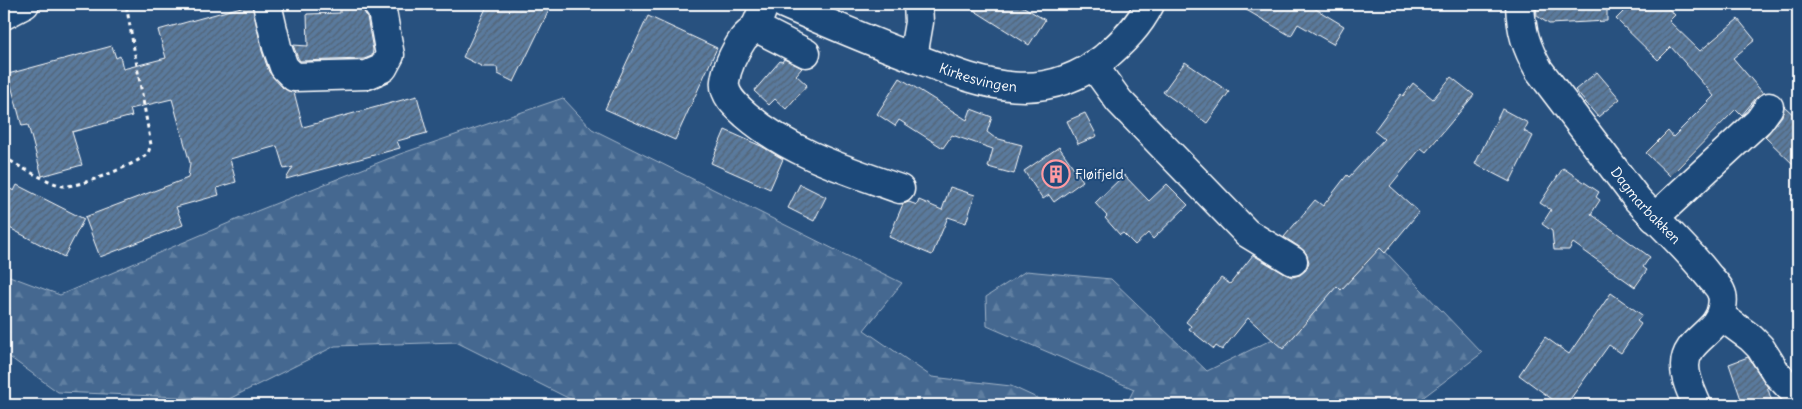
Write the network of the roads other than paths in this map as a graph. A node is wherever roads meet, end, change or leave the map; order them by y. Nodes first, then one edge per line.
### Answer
1 (25, 4) edge
2 (267, 4) edge
3 (377, 4) edge
4 (784, 4) edge
5 (918, 4) edge
6 (1150, 4) edge
7 (1520, 4) edge
8 (4, 15) edge
9 (760, 15) edge
10 (806, 53) dead end
11 (913, 57) junction
12 (1094, 66) junction
13 (1769, 106) dead end
14 (900, 189) dead end
15 (1654, 218) junction
16 (1293, 261) dead end
17 (1721, 316) junction
18 (1798, 396) edge
19 (1697, 405) edge

1 - 8 street
2 - 3 street
4 - 11 street, Kirkesvingen
5 - 11 street
6 - 12 street, Kirkesvingen
7 - 15 street, Dagmarbakken
9 - 10 street
9 - 14 street
11 - 12 street, Kirkesvingen
12 - 16 street
13 - 15 street
15 - 17 street, Dagmarbakken
17 - 18 street
17 - 19 street

